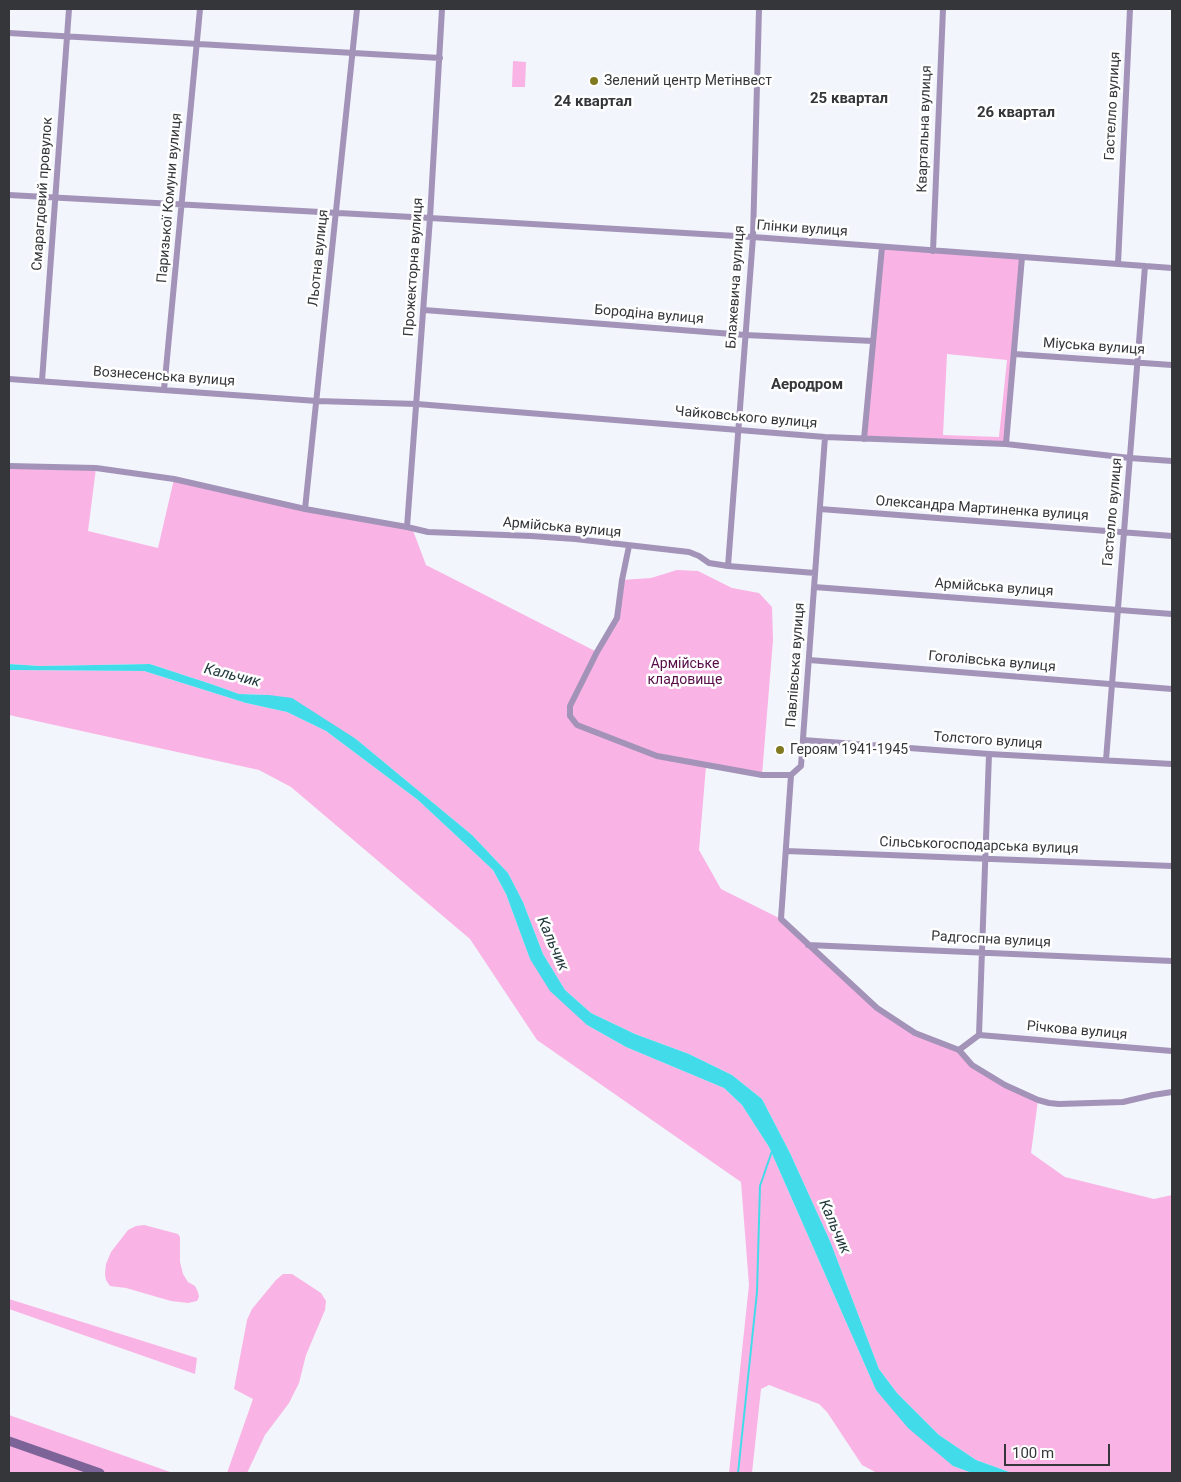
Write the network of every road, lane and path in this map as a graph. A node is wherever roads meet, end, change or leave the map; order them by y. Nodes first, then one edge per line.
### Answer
1 (69, 9) edge
2 (200, 9) edge
3 (357, 9) edge
4 (442, 9) edge
5 (759, 9) edge
6 (943, 9) edge
7 (1130, 9) edge
8 (9, 33) edge
9 (67, 36) junction
10 (197, 44) junction
11 (353, 53) junction
12 (440, 58) junction
13 (9, 195) edge
14 (55, 198) junction
15 (182, 205) junction
16 (336, 213) junction
17 (430, 218) junction
18 (753, 237) junction
19 (882, 247) junction
20 (933, 251) junction
21 (1022, 257) junction
22 (1118, 264) junction
23 (1145, 266) junction
24 (1172, 268) edge
25 (424, 310) junction
26 (745, 335) junction
27 (873, 341) junction
28 (1014, 354) junction
29 (1138, 362) junction
30 (1172, 365) edge
31 (9, 379) edge
32 (42, 381) junction
33 (164, 390) junction
34 (317, 401) junction
35 (417, 404) junction
36 (738, 430) junction
37 (825, 437) junction
38 (864, 438) junction
39 (1006, 444) junction
40 (1130, 458) junction
41 (1172, 461) edge
42 (9, 466) edge
43 (305, 509) junction
44 (820, 509) junction
45 (407, 527) junction
46 (1124, 532) junction
47 (1172, 536) edge
48 (629, 546) junction
49 (728, 566) junction
50 (815, 573) junction
51 (814, 587) junction
52 (1118, 610) junction
53 (1172, 614) edge
54 (809, 660) junction
55 (1112, 684) junction
56 (1172, 689) edge
57 (803, 740) junction
58 (989, 754) junction
59 (1106, 760) junction
60 (1172, 764) edge
61 (791, 775) junction
62 (786, 851) junction
63 (985, 859) junction
64 (1172, 866) edge
65 (808, 945) junction
66 (982, 952) junction
67 (1172, 961) edge
68 (979, 1035) junction
69 (959, 1050) junction
70 (1172, 1051) edge
71 (1172, 1092) edge
72 (9, 1441) edge
73 (100, 1473) edge

1 - 9 street, Смарагдовий провулок
2 - 10 street, Паризької Комуни вулиця
3 - 11 street, Льотна вулиця
4 - 12 street, Прожекторна вулиця
5 - 18 street, Блажевича вулиця
6 - 20 street, Квартальна вулиця
7 - 22 street, Гастелло вулиця
8 - 9 street
9 - 10 street
9 - 14 street, Смарагдовий провулок
10 - 11 street
10 - 15 street, Паризької Комуни вулиця
11 - 12 street
11 - 16 street, Льотна вулиця
12 - 17 street, Прожекторна вулиця
13 - 14 street, Глінки вулиця
14 - 15 street, Глінки вулиця
14 - 32 street, Смарагдовий провулок
15 - 16 street, Глінки вулиця
15 - 33 street, Паризької Комуни вулиця
16 - 17 street, Глінки вулиця
16 - 34 street, Льотна вулиця
17 - 18 street, Глінки вулиця
17 - 25 street, Прожекторна вулиця
18 - 19 street, Глінки вулиця
18 - 26 street, Блажевича вулиця
19 - 20 street, Глінки вулиця
19 - 27 street
20 - 21 street, Глінки вулиця
21 - 22 street, Глінки вулиця
21 - 28 street
22 - 23 street, Глінки вулиця
23 - 24 street, Глінки вулиця
23 - 29 street, Гастелло вулиця
25 - 26 street, Бородіна вулиця
25 - 35 street, Прожекторна вулиця
26 - 27 street, Бородіна вулиця
26 - 36 street, Блажевича вулиця
27 - 38 street
28 - 29 street, Міуська вулиця
28 - 39 street
29 - 30 street, Міуська вулиця
29 - 40 street, Гастелло вулиця
31 - 32 street, Вознесенська вулиця
32 - 33 street, Вознесенська вулиця
33 - 34 street, Вознесенська вулиця
34 - 35 street, Чайковського вулиця
34 - 43 street, Льотна вулиця
35 - 36 street, Чайковського вулиця
35 - 45 street, Прожекторна вулиця
36 - 37 street, Чайковського вулиця
36 - 49 street, Блажевича вулиця
37 - 38 street, Чайковського вулиця
37 - 44 street, Павлівська вулиця
38 - 39 street, Чайковського вулиця
39 - 40 street, Чайковського вулиця
40 - 41 street, Чайковського вулиця
40 - 46 street, Гастелло вулиця
42 - 43 street
43 - 45 street, Армійська вулиця
44 - 46 street, Олександра Мартиненка вулиця
44 - 50 street, Павлівська вулиця
45 - 48 street, Армійська вулиця
46 - 47 street, Олександра Мартиненка вулиця
46 - 52 street, Гастелло вулиця
48 - 49 street, Армійська вулиця
48 - 61 street
49 - 50 street, Армійська вулиця
50 - 51 street, Павлівська вулиця
51 - 52 street, Армійська вулиця
51 - 54 street, Павлівська вулиця
52 - 53 street, Армійська вулиця
52 - 55 street, Гастелло вулиця
54 - 55 street, Гоголівська вулиця
54 - 57 street, Павлівська вулиця
55 - 56 street, Гоголівська вулиця
55 - 59 street, Гастелло вулиця
57 - 58 street, Толстого вулиця
57 - 61 street, Павлівська вулиця
58 - 59 street, Толстого вулиця
58 - 63 street
59 - 60 street, Толстого вулиця
61 - 62 street, Павлівська вулиця
62 - 63 street, Сільськогосподарська вулиця
62 - 65 street, Павлівська вулиця
63 - 64 street, Сільськогосподарська вулиця
63 - 66 street
65 - 66 street, Радгоспна вулиця
65 - 69 street
66 - 67 street, Радгоспна вулиця
66 - 68 street
68 - 69 street
68 - 70 street, Річкова вулиця
69 - 71 street
72 - 73 main road

